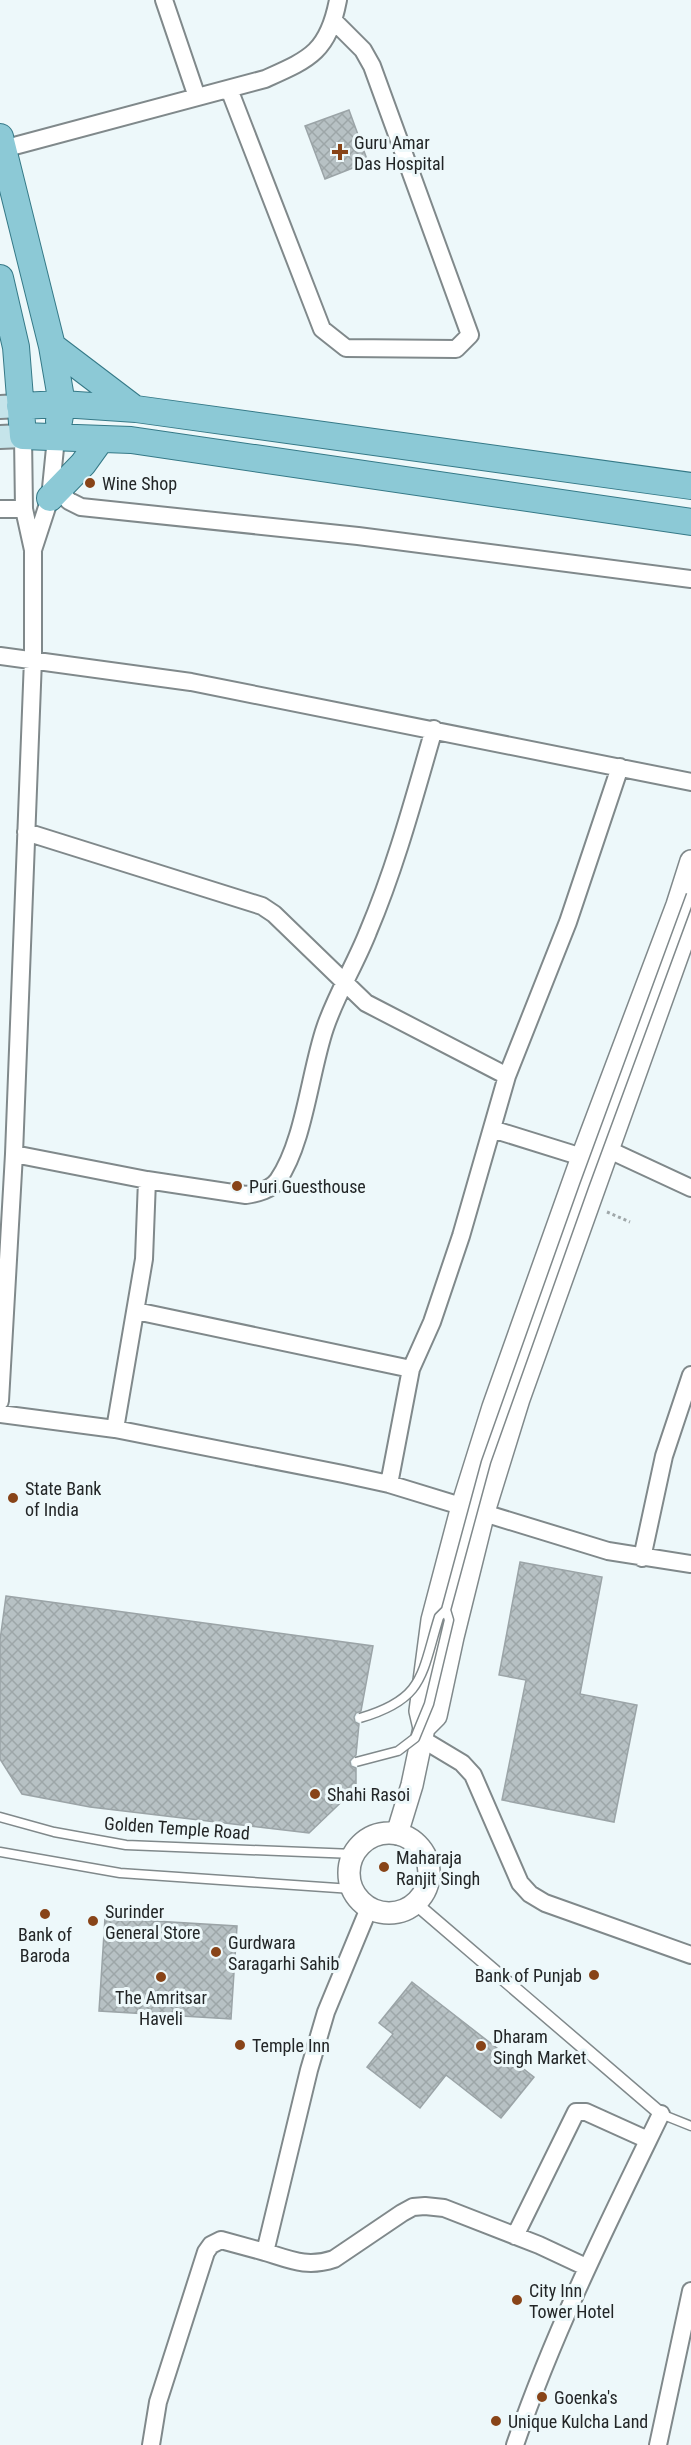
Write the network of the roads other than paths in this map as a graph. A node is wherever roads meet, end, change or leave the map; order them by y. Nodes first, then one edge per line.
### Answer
1 (164, 0) edge
2 (338, 0) edge
3 (334, 21) junction
4 (230, 88) junction
5 (197, 97) junction
6 (2, 143) edge
7 (0, 278) edge
8 (10, 320) junction
9 (52, 346) junction
10 (0, 383) edge
11 (62, 404) junction
12 (10, 407) edge
13 (136, 409) junction
14 (11, 437) edge
15 (56, 438) junction
16 (101, 439) junction
17 (691, 486) edge
18 (54, 494) junction
19 (0, 509) edge
20 (24, 509) junction
21 (691, 522) edge
22 (33, 550) junction
23 (691, 579) edge
24 (0, 656) edge
25 (33, 659) junction
26 (434, 729) junction
27 (620, 767) junction
28 (691, 782) edge
29 (26, 832) junction
30 (691, 861) edge
31 (691, 895) edge
32 (691, 918) edge
33 (343, 984) junction
34 (507, 1076) junction
35 (492, 1129) junction
36 (607, 1149) junction
37 (14, 1154) junction
38 (582, 1157) junction
39 (147, 1179) junction
40 (691, 1188) edge
41 (136, 1311) junction
42 (411, 1369) junction
43 (691, 1375) edge
44 (0, 1401) edge
45 (0, 1414) edge
46 (115, 1429) junction
47 (389, 1484) junction
48 (462, 1506) junction
49 (484, 1512) junction
50 (642, 1558) junction
51 (691, 1564) edge
52 (446, 1610) junction
53 (360, 1718) dead end
54 (423, 1733) junction
55 (356, 1762) dead end
56 (0, 1817) edge
57 (397, 1834) junction
58 (0, 1852) edge
59 (354, 1854) junction
60 (352, 1888) junction
61 (415, 1903) junction
62 (369, 1908) junction
63 (691, 1955) edge
64 (661, 2114) junction
65 (691, 2126) edge
66 (648, 2140) junction
67 (515, 2236) junction
68 (265, 2252) junction
69 (586, 2267) junction
70 (691, 2291) edge
71 (151, 2445) edge
72 (515, 2445) edge
73 (658, 2445) edge

1 - 5 street
2 - 3 street
3 - 4 street
3 - 4 street
4 - 5 street
5 - 6 street
6 - 9 main road
7 - 8 main road
8 - 10 main road
8 - 12 main road
9 - 11 main road
9 - 13 main road
11 - 12 main road
11 - 13 main road
11 - 15 main road
12 - 14 main road
13 - 17 main road
14 - 15 main road
14 - 20 street
15 - 16 main road
15 - 18 street
16 - 18 main road
16 - 21 main road
18 - 22 street
18 - 23 street
19 - 20 street
20 - 22 street
22 - 25 street
24 - 25 street
25 - 26 street
25 - 29 street
26 - 27 street
26 - 33 street
27 - 28 street
27 - 34 street
29 - 33 street
29 - 37 street
30 - 38 street
31 - 52 lane, bridge
32 - 36 street
33 - 34 street
33 - 39 street
34 - 35 street
35 - 38 street
35 - 42 street
36 - 40 street
36 - 49 street
37 - 39 street
37 - 44 street
38 - 48 street
39 - 41 street
41 - 42 street
41 - 46 street
42 - 47 street
43 - 50 street
45 - 46 street
46 - 47 street
47 - 48 street
48 - 49 street
48 - 54 street
49 - 50 street
49 - 54 street
50 - 51 street
52 - 53 lane, bridge
52 - 55 lane, bridge
54 - 57 street
54 - 63 street
56 - 59 lane, Golden Temple Road
57 - 59 street
57 - 61 street
58 - 60 lane
59 - 60 street
60 - 62 street
61 - 62 street
61 - 64 street
62 - 68 street
64 - 65 lane
64 - 66 street
66 - 67 street
66 - 69 street
67 - 68 street
67 - 69 street
68 - 71 street
69 - 72 street
70 - 73 street

